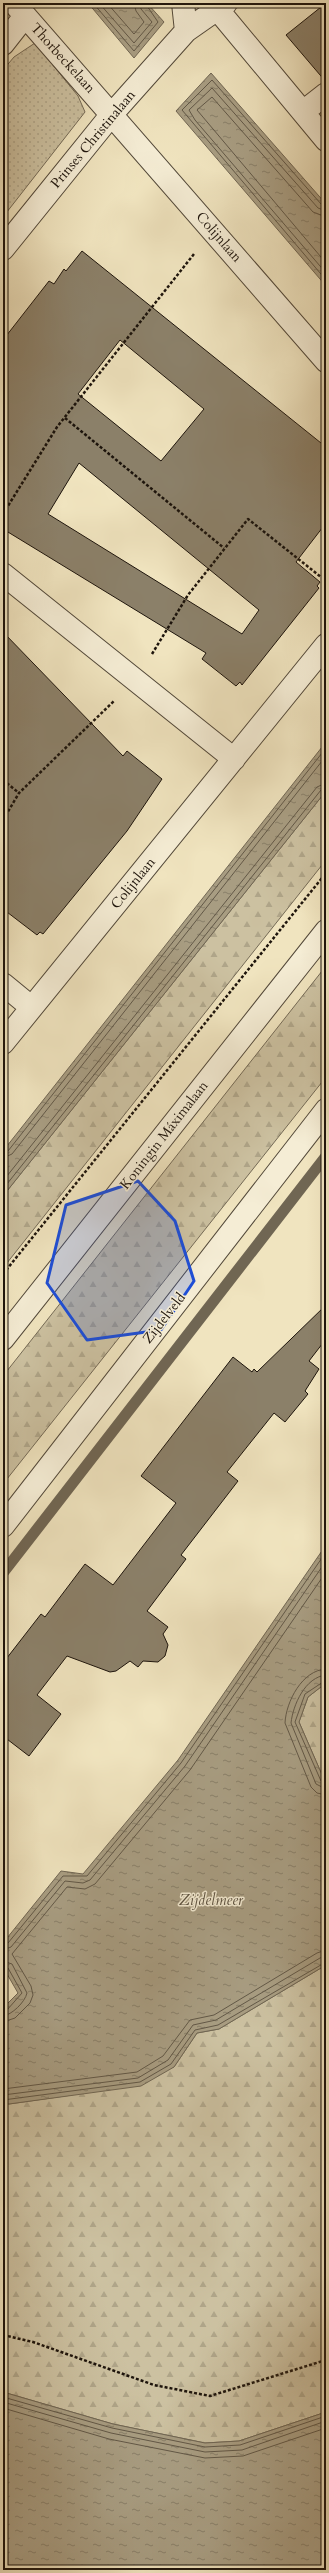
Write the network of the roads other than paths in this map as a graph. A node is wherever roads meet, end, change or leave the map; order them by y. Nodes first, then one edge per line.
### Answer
1 (183, 3) edge
2 (222, 7) edge
3 (19, 10) edge
4 (186, 31) junction
5 (3, 44) edge
6 (326, 94) edge
7 (303, 112) junction
8 (112, 114) junction
9 (326, 140) edge
10 (3, 249) edge
11 (326, 361) edge
12 (3, 574) edge
13 (326, 645) edge
14 (234, 759) junction
15 (326, 931) edge
16 (3, 984) edge
17 (31, 1007) junction
18 (3, 1043) edge
19 (326, 1110) edge
20 (3, 1339) edge
21 (3, 1526) edge

1 - 4 street
2 - 4 street, Prinses Christinalaan
2 - 7 street
3 - 5 street
3 - 8 street, Thorbeckelaan
4 - 8 street, Prinses Christinalaan
6 - 7 street
7 - 9 street
8 - 10 street, Prinses Christinalaan
8 - 11 street, Colijnlaan
12 - 14 street
13 - 14 street, Colijnlaan
14 - 17 street, Colijnlaan
15 - 20 street, Koningin Máximalaan
16 - 17 street
17 - 18 street, Colijnlaan
19 - 21 street, Zijdelveld

